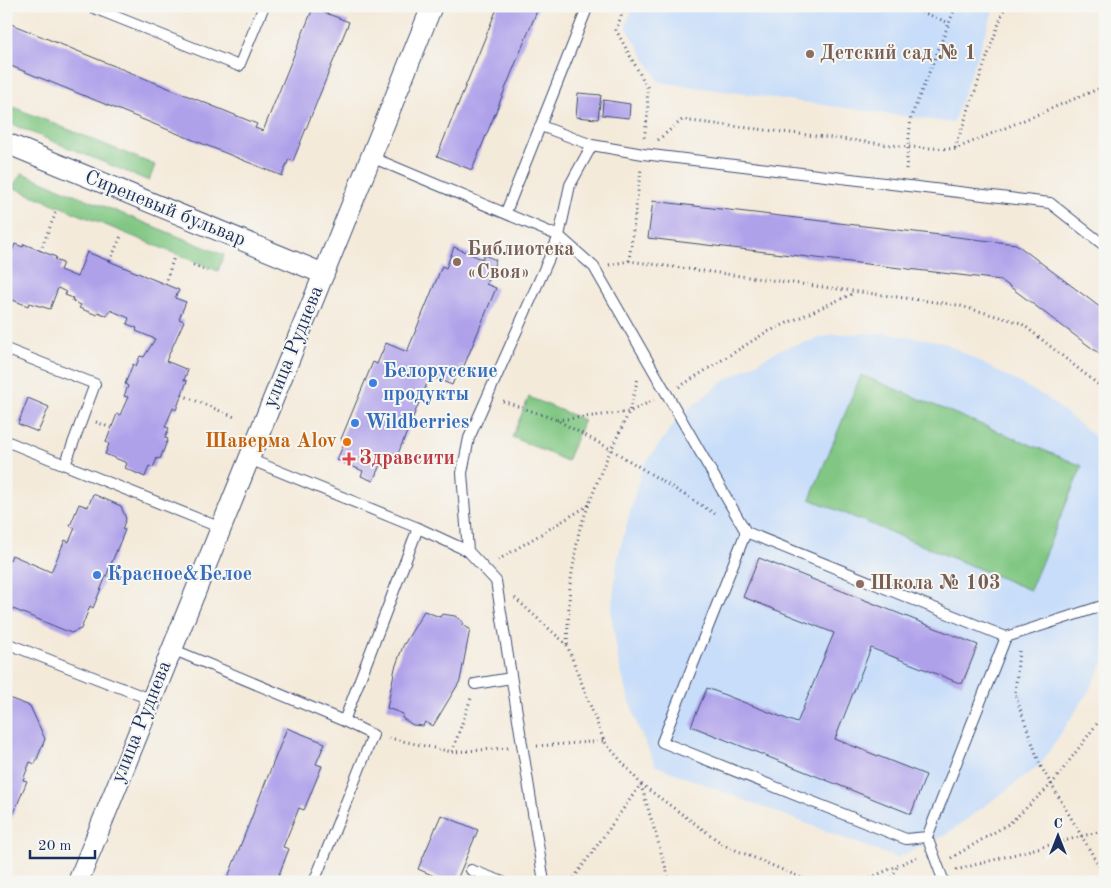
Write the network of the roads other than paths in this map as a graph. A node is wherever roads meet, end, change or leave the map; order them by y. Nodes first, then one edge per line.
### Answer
1 (89, 6) edge
2 (264, 6) edge
3 (432, 6) edge
4 (588, 6) edge
5 (540, 126) junction
6 (592, 145) junction
7 (8, 149) edge
8 (371, 157) junction
9 (506, 212) junction
10 (559, 236) junction
11 (1105, 246) edge
12 (324, 274) junction
13 (6, 349) edge
14 (6, 440) edge
15 (249, 460) junction
16 (65, 465) junction
17 (221, 528) junction
18 (418, 528) junction
19 (746, 532) junction
20 (468, 551) junction
21 (1105, 605) edge
22 (1006, 637) junction
23 (6, 643) edge
24 (172, 649) junction
25 (511, 678) junction
26 (475, 684) road end
27 (152, 700) junction
28 (344, 721) junction
29 (926, 837) junction
30 (471, 870) dead end
31 (941, 874) edge
32 (78, 882) edge
33 (314, 882) edge
34 (503, 882) edge
35 (544, 882) edge

1 - 2 lane
3 - 8 street, улица Руднева
4 - 5 lane
5 - 6 lane
5 - 9 lane
6 - 10 lane
6 - 11 lane
7 - 12 street, Сиреневый бульвар
8 - 9 lane
8 - 12 street, улица Руднева
9 - 10 lane
10 - 19 lane
10 - 20 lane
12 - 15 street, улица Руднева
13 - 16 lane
14 - 16 lane
15 - 17 street, улица Руднева
15 - 18 lane
16 - 17 lane
17 - 24 street, улица Руднева
18 - 20 lane
18 - 28 lane
19 - 22 lane
19 - 29 lane
20 - 25 lane
21 - 22 lane
22 - 29 lane
23 - 27 lane
24 - 27 street, улица Руднева
24 - 28 lane
25 - 26 lane
25 - 35 lane
27 - 32 street, улица Руднева
28 - 33 lane
29 - 31 lane
30 - 34 lane

